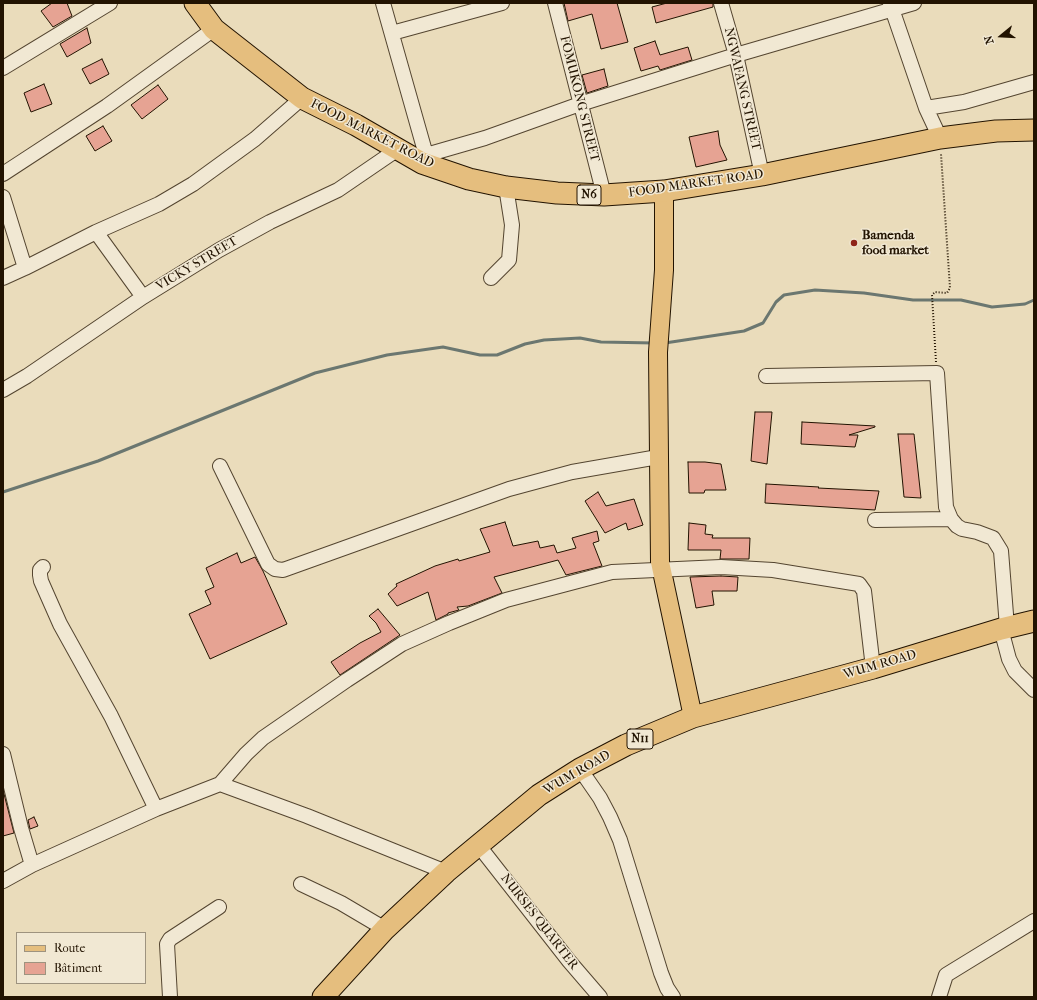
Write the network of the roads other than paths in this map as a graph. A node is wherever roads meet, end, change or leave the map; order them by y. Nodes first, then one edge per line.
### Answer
1 (110, 3) edge
2 (195, 3) edge
3 (383, 3) edge
4 (502, 3) edge
5 (555, 3) edge
6 (721, 3) edge
7 (914, 3) edge
8 (890, 6) edge
9 (214, 29) junction
10 (392, 33) junction
11 (736, 55) junction
12 (3, 68) edge
13 (1034, 82) edge
14 (302, 98) junction
15 (580, 104) junction
16 (926, 108) junction
17 (1034, 130) edge
18 (940, 138) junction
19 (398, 149) junction
20 (424, 159) junction
21 (3, 174) edge
22 (762, 175) junction
23 (506, 187) junction
24 (664, 191) junction
25 (604, 195) junction
26 (3, 197) edge
27 (96, 232) junction
28 (25, 268) junction
29 (3, 278) edge
30 (491, 278) dead end
31 (143, 297) junction
32 (766, 376) dead end
33 (3, 390) edge
34 (658, 457) junction
35 (220, 466) dead end
36 (951, 519) junction
37 (875, 520) dead end
38 (43, 567) dead end
39 (661, 570) junction
40 (1034, 621) edge
41 (1004, 628) junction
42 (873, 668) junction
43 (1034, 690) edge
44 (693, 716) junction
45 (3, 754) edge
46 (580, 769) junction
47 (220, 784) junction
48 (7, 787) edge
49 (156, 809) junction
50 (479, 846) junction
51 (32, 865) junction
52 (446, 872) junction
53 (3, 881) edge
54 (301, 884) dead end
55 (219, 907) dead end
56 (1034, 921) edge
57 (385, 929) junction
58 (170, 997) edge
59 (323, 997) edge
60 (600, 997) edge
61 (673, 997) edge
62 (939, 997) edge

1 - 12 street
2 - 9 highway, FOOD MARKET ROAD / N6
3 - 10 street
4 - 10 street
5 - 15 street, FOMUKONG STREET
6 - 11 street, NGWAFANG STREET
7 - 8 street
8 - 11 street
8 - 16 street
9 - 14 highway, FOOD MARKET ROAD / N6
9 - 21 street
10 - 20 street
11 - 15 street
11 - 22 street, NGWAFANG STREET
13 - 16 street
14 - 19 highway, FOOD MARKET ROAD / N6
14 - 27 street
15 - 20 street
15 - 25 street, FOMUKONG STREET
16 - 18 street
17 - 18 highway, FOOD MARKET ROAD / N6
18 - 22 highway, FOOD MARKET ROAD / N6
19 - 20 highway, FOOD MARKET ROAD / N6
19 - 31 street, VICKY STREET
20 - 23 highway, FOOD MARKET ROAD / N6
22 - 24 highway, FOOD MARKET ROAD / N6
23 - 25 highway, FOOD MARKET ROAD / N6
23 - 30 street
24 - 25 highway, FOOD MARKET ROAD / N6
24 - 34 main road
26 - 28 street
27 - 28 street
27 - 31 street
28 - 29 street
31 - 33 street, VICKY STREET
32 - 36 street
34 - 35 street
34 - 39 main road
36 - 37 street
36 - 41 street
38 - 49 street
39 - 42 street
39 - 44 main road
39 - 47 street
40 - 41 highway, WUM ROAD / N11
41 - 42 highway, WUM ROAD / N11
41 - 43 street
42 - 44 highway, WUM ROAD / N11
44 - 46 highway, WUM ROAD / N11
45 - 48 street
46 - 50 highway, WUM ROAD / N11
46 - 61 street
47 - 49 street
47 - 52 street
48 - 51 street
49 - 51 street
50 - 52 highway, WUM ROAD / N11
50 - 60 street, NURSES QUARTER
51 - 53 street
52 - 57 highway, WUM ROAD / N11
54 - 57 street
55 - 58 street
56 - 62 street
57 - 59 highway, WUM ROAD / N11

